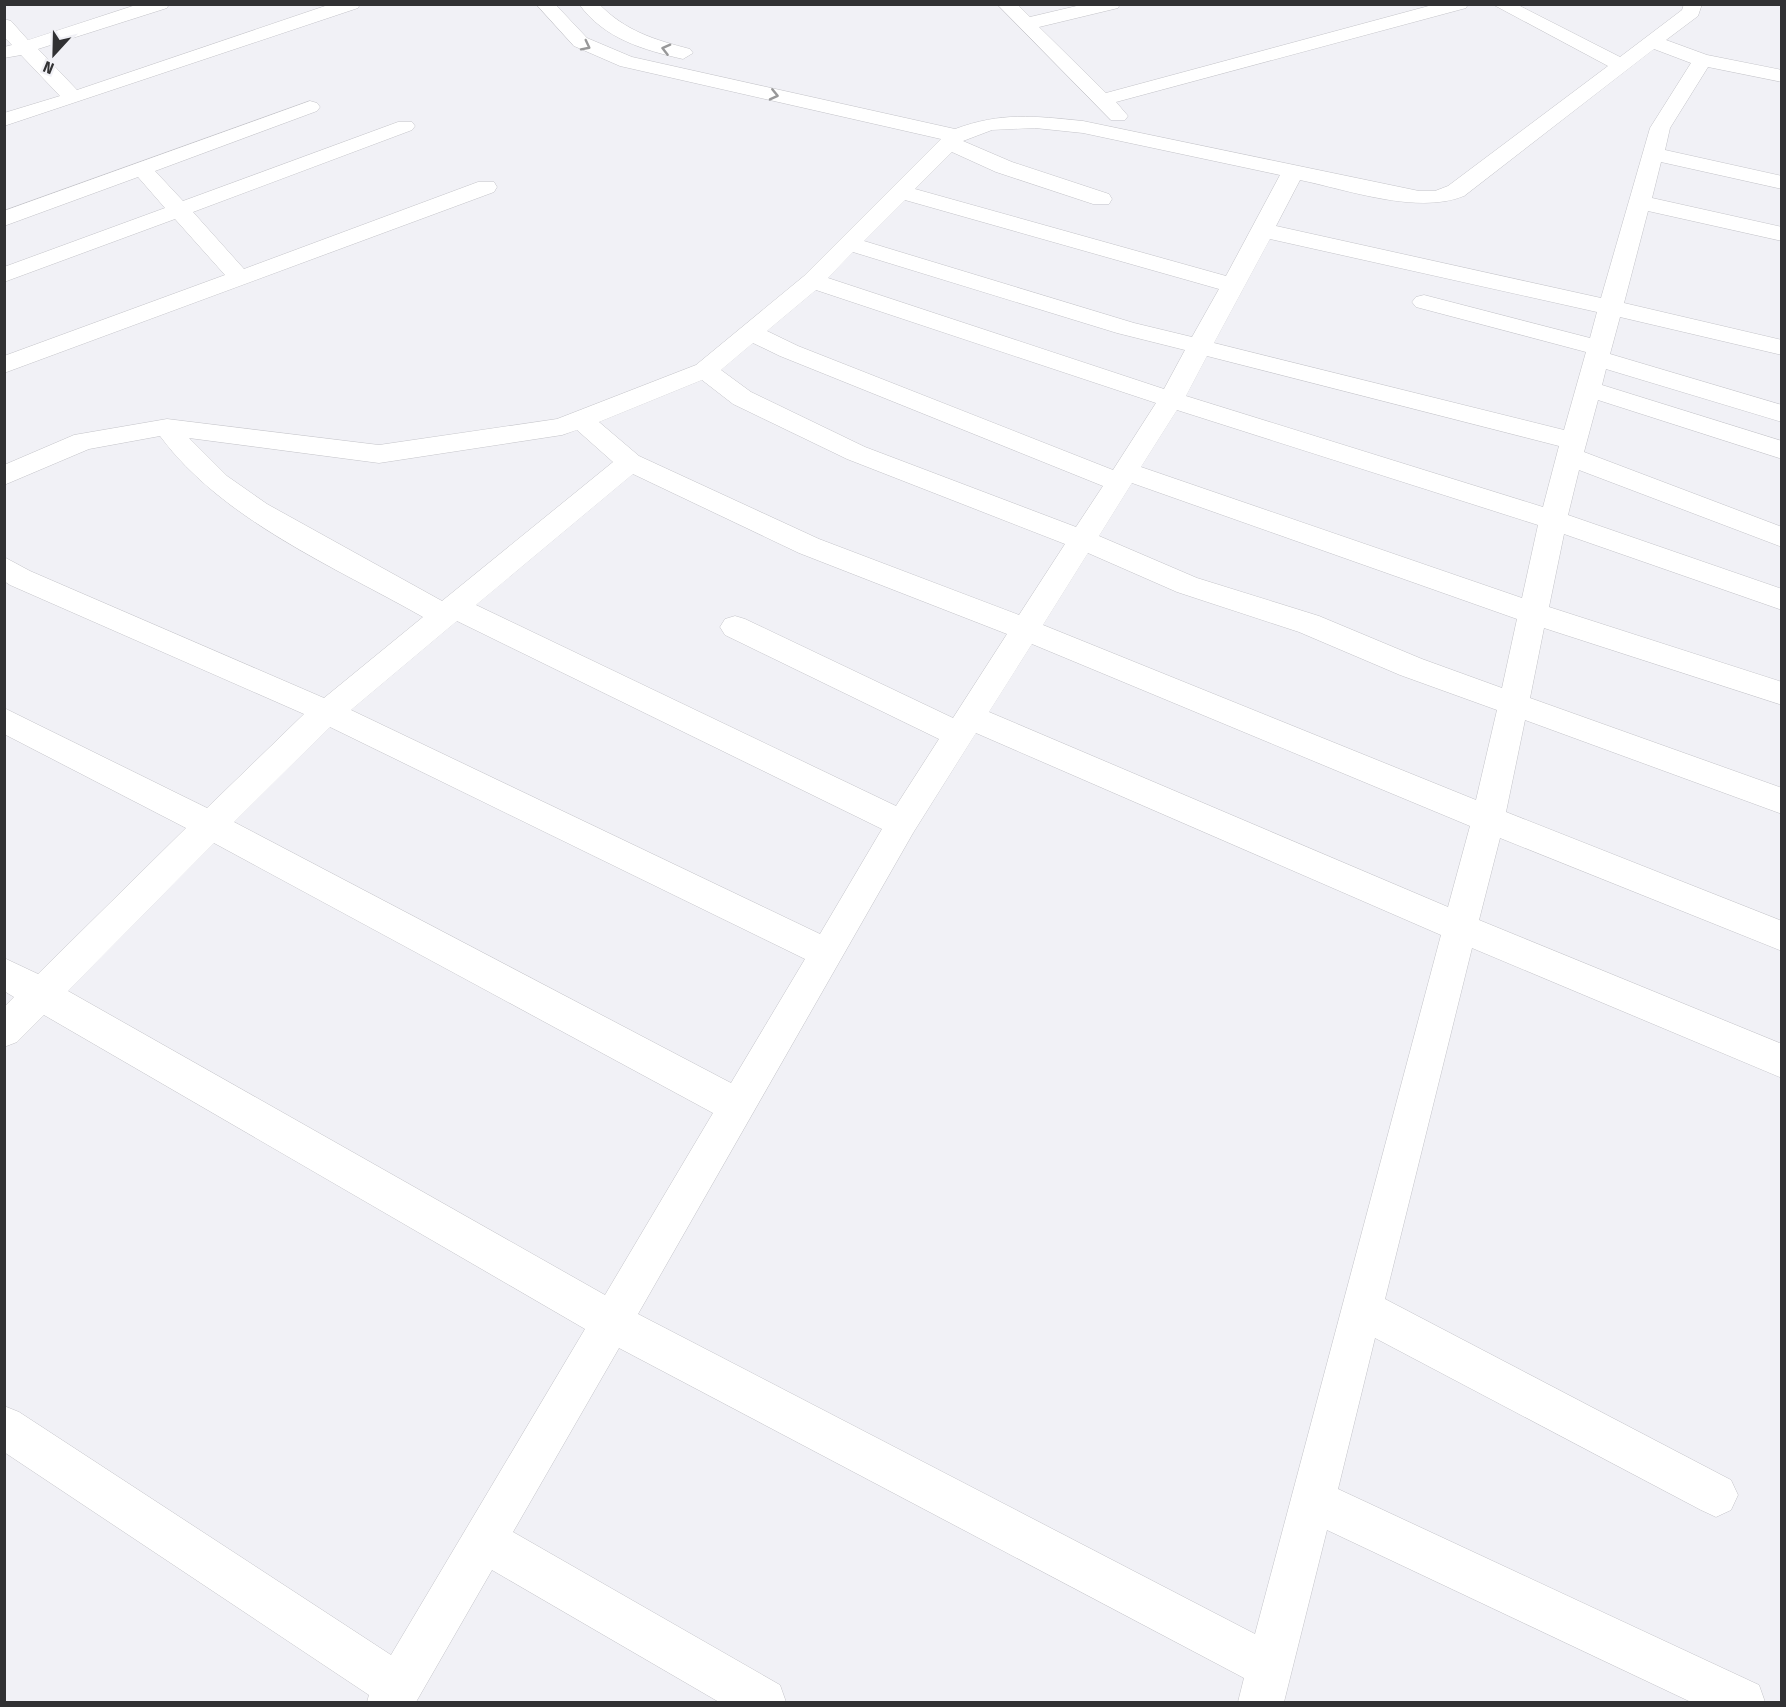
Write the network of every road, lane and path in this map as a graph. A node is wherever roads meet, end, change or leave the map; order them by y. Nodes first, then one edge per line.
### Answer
1 (160, 4) edge
2 (351, 4) edge
3 (545, 4) edge
4 (588, 4) edge
5 (1006, 4) edge
6 (1112, 4) edge
7 (1459, 4) edge
8 (1501, 4) edge
9 (1693, 4) edge
10 (1026, 24) junction
11 (4, 25) edge
12 (26, 47) junction
13 (1677, 51) junction
14 (4, 54) edge
15 (706, 58) dead end
16 (1621, 65) junction
17 (1782, 76) edge
18 (73, 98) junction
19 (1102, 100) junction
20 (310, 107) dead end
21 (4, 120) edge
22 (405, 126) dead end
23 (954, 132) junction
24 (1142, 140) junction
25 (1654, 154) junction
26 (142, 169) junction
27 (1288, 182) junction
28 (1782, 183) edge
29 (486, 187) dead end
30 (900, 192) junction
31 (1101, 199) dead end
32 (1640, 201) junction
33 (176, 210) junction
34 (4, 219) edge
35 (1261, 230) junction
36 (1782, 234) edge
37 (849, 244) junction
38 (4, 275) edge
39 (240, 278) junction
40 (812, 281) junction
41 (1232, 285) junction
42 (1424, 302) dead end
43 (1611, 308) junction
44 (750, 332) junction
45 (1198, 348) junction
46 (1782, 348) edge
47 (1598, 353) junction
48 (4, 365) edge
49 (724, 384) junction
50 (1588, 389) junction
51 (1171, 399) junction
52 (1782, 414) edge
53 (167, 427) junction
54 (591, 428) junction
55 (1572, 449) junction
56 (1782, 450) edge
57 (630, 462) junction
58 (4, 476) edge
59 (1122, 477) junction
60 (1553, 520) junction
61 (1782, 538) edge
62 (1083, 540) junction
63 (4, 567) edge
64 (1782, 600) edge
65 (449, 611) junction
66 (1533, 613) junction
67 (735, 627) dead end
68 (1025, 629) junction
69 (1782, 694) edge
70 (1513, 704) junction
71 (326, 713) junction
72 (4, 720) edge
73 (964, 726) junction
74 (1782, 801) edge
75 (1488, 819) junction
76 (902, 824) junction
77 (210, 825) junction
78 (1458, 927) junction
79 (1782, 936) edge
80 (826, 953) junction
81 (4, 973) edge
82 (40, 994) junction
83 (4, 1031) edge
84 (1782, 1061) edge
85 (737, 1106) junction
86 (1361, 1308) junction
87 (612, 1322) junction
88 (4, 1427) edge
89 (1716, 1496) dead end
90 (1312, 1500) junction
91 (484, 1540) junction
92 (1266, 1685) edge
93 (395, 1695) edge
94 (763, 1702) edge
95 (1742, 1702) edge

1 - 12 street
2 - 18 street
3 -> 23 street
15 -> 4 street
5 - 10 street
6 - 10 street
7 - 19 street
8 - 16 street
9 - 13 street
10 - 19 street
11 - 12 street
12 - 14 street
12 - 18 street
13 - 16 street
13 - 17 street
13 - 25 street
16 - 27 street
18 - 21 street
19 - 24 street
20 - 26 street
22 - 33 street
23 - 24 street
23 - 30 street
23 - 31 street
24 - 27 street
25 - 28 street
25 - 32 street
26 - 33 street
26 - 34 street
27 - 35 street
29 - 39 street
30 - 37 street
30 - 41 street
32 - 36 street
32 - 43 street
33 - 38 street
33 - 39 street
35 - 41 street
35 - 43 street
37 - 40 street
37 - 45 street
39 - 48 street
40 - 44 street
40 - 51 street
41 - 45 street
42 - 47 street
43 - 46 street
43 - 47 street
44 - 49 street
44 - 59 street
45 - 51 street
45 - 55 street
47 - 50 street
47 - 52 street
49 - 54 street
49 - 62 street
50 - 55 street
50 - 56 street
51 - 59 street
51 - 60 street
53 - 54 street
53 - 58 street
53 - 65 street
54 - 57 street
55 - 60 street
55 - 61 street
57 - 65 street
57 - 68 street
59 - 62 street
59 - 66 street
60 - 64 street
60 - 66 street
62 - 68 street
62 - 70 street
63 - 71 street
65 - 71 street
65 - 76 street
66 - 69 street
66 - 70 street
67 - 73 street
68 - 73 street
68 - 75 street
70 - 74 street
70 - 75 street
71 - 77 street
71 - 80 street
72 - 77 street
73 - 76 street
73 - 78 street
75 - 78 street
75 - 79 street
76 - 80 street
77 - 82 street
77 - 85 street
78 - 84 street
78 - 86 street
80 - 85 street
81 - 82 street
82 - 83 street
82 - 87 street
85 - 87 street
86 - 89 street
86 - 90 street
87 - 91 street
87 - 92 street
88 - 93 street
90 - 92 street
90 - 95 street
91 - 93 street
91 - 94 street

